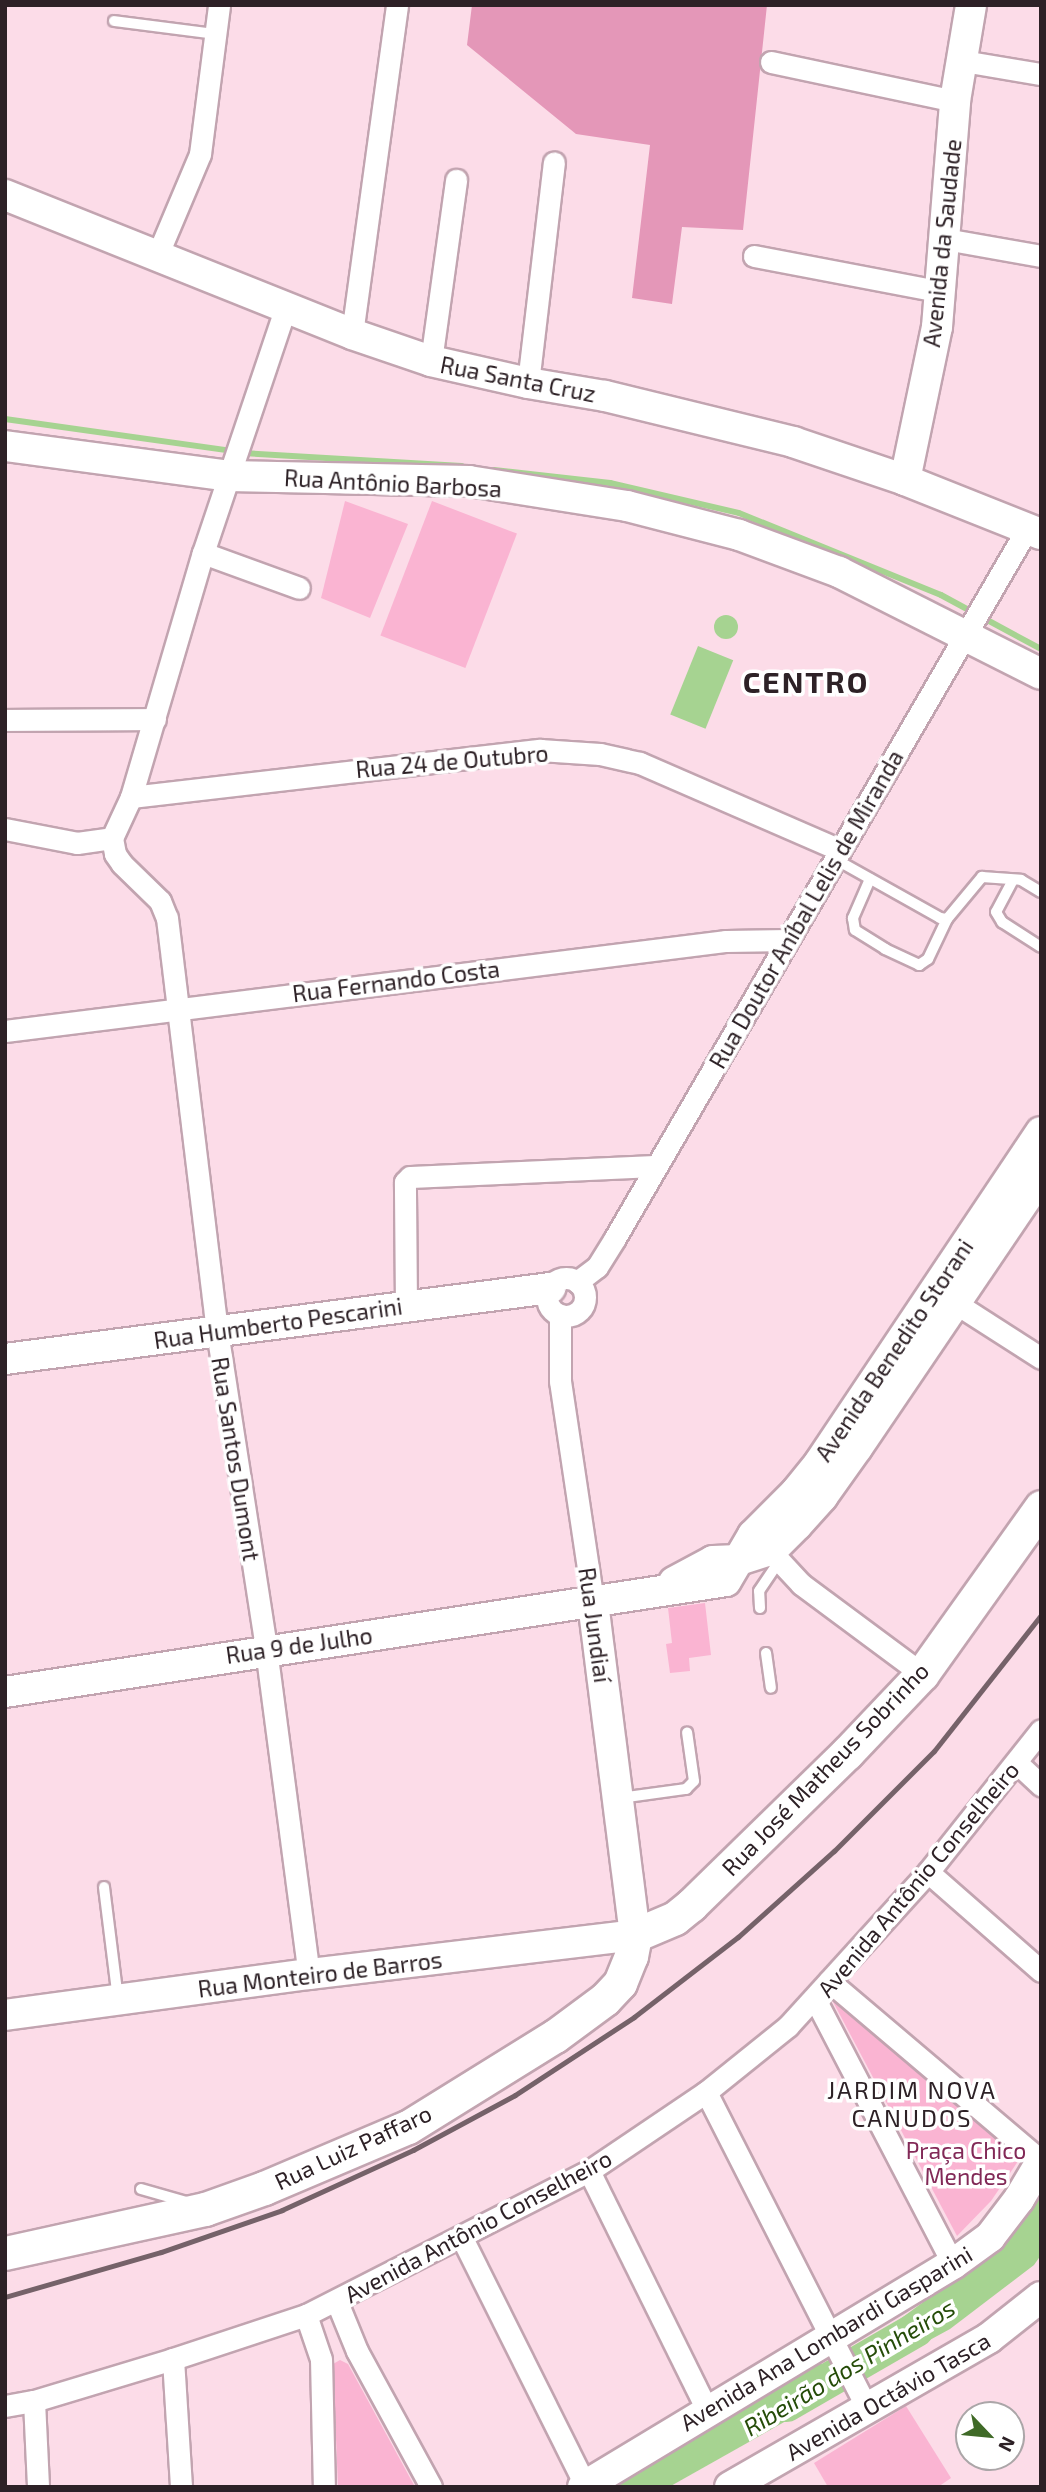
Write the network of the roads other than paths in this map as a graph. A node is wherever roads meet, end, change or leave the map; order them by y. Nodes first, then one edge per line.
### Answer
1 (219, 5) edge
2 (397, 5) edge
3 (971, 5) edge
4 (114, 21) dead end
5 (215, 34) junction
6 (963, 61) junction
7 (771, 62) dead end
8 (1041, 74) edge
9 (955, 102) junction
10 (554, 163) dead end
11 (456, 180) dead end
12 (5, 195) edge
13 (945, 239) junction
14 (157, 256) junction
15 (754, 256) dead end
16 (1041, 256) edge
17 (942, 292) junction
18 (286, 307) junction
19 (352, 334) junction
20 (431, 361) junction
21 (528, 383) junction
22 (5, 446) edge
23 (229, 476) junction
24 (905, 480) junction
25 (1034, 531) edge
26 (203, 553) junction
27 (299, 588) dead end
28 (966, 635) junction
29 (1041, 674) edge
30 (155, 719) junction
31 (5, 720) edge
32 (131, 797) junction
33 (5, 829) edge
34 (112, 838) junction
35 (837, 855) junction
36 (870, 879) junction
37 (1013, 880) junction
38 (1041, 892) edge
39 (947, 919) junction
40 (788, 940) junction
41 (1041, 947) edge
42 (180, 1007) junction
43 (5, 1031) edge
44 (1041, 1132) edge
45 (655, 1166) junction
46 (1041, 1176) edge
47 (564, 1285) junction
48 (944, 1296) junction
49 (406, 1306) junction
50 (560, 1315) junction
51 (216, 1331) junction
52 (5, 1359) edge
53 (1041, 1359) edge
54 (1041, 1507) edge
55 (774, 1558) junction
56 (739, 1560) junction
57 (593, 1602) junction
58 (760, 1608) dead end
59 (266, 1649) junction
60 (766, 1653) dead end
61 (922, 1674) junction
62 (771, 1688) dead end
63 (5, 1692) edge
64 (1041, 1730) edge
65 (687, 1732) dead end
66 (1017, 1763) junction
67 (1041, 1785) edge
68 (618, 1799) junction
69 (928, 1872) junction
70 (104, 1887) dead end
71 (635, 1935) junction
72 (1041, 1971) edge
73 (309, 1974) junction
74 (829, 1981) junction
75 (816, 1999) junction
76 (118, 2000) junction
77 (5, 2015) edge
78 (706, 2092) junction
79 (1041, 2161) edge
80 (589, 2171) junction
81 (205, 2209) junction
82 (156, 2220) junction
83 (462, 2238) junction
84 (5, 2253) edge
85 (953, 2264) junction
86 (1041, 2297) edge
87 (337, 2302) junction
88 (306, 2315) junction
89 (836, 2343) junction
90 (357, 2351) junction
91 (173, 2359) junction
92 (321, 2359) junction
93 (34, 2401) junction
94 (863, 2401) junction
95 (5, 2406) edge
96 (707, 2410) junction
97 (584, 2486) edge
98 (38, 2487) edge
99 (181, 2487) edge
100 (324, 2487) edge
101 (431, 2487) edge
102 (730, 2487) edge

1 - 5 street
2 - 19 street
3 - 6 street, Avenida da Saudade
4 - 5 lane
5 - 14 street
6 - 8 street
6 - 9 street, Avenida da Saudade
7 - 9 street
9 - 13 street, Avenida da Saudade
10 - 21 street
11 - 20 street
12 - 14 street, Rua Santa Cruz
13 - 16 street
13 - 17 street, Avenida da Saudade
14 - 18 street, Rua Santa Cruz
15 - 17 street
17 - 24 street, Avenida da Saudade
18 - 19 street, Rua Santa Cruz
18 - 23 street
19 - 20 street, Rua Santa Cruz
20 - 21 street, Rua Santa Cruz
21 - 24 street, Rua Santa Cruz
22 - 23 street, Rua Antônio Barbosa
23 - 26 street
23 - 28 street, Rua Antônio Barbosa
24 - 25 street, Rua Santa Cruz
25 - 28 street, Rua Doutor Aníbal Lelis de Miranda
26 - 27 street
26 - 30 street
28 - 29 street, Rua Antônio Barbosa
28 - 35 street, Rua Doutor Aníbal Lelis de Miranda
30 - 31 street
30 - 32 street
32 - 34 street
32 - 35 street, Rua 24 de Outubro
33 - 34 street
34 - 42 street, Rua Santos Dumont
35 - 36 lane
35 - 40 street, Rua Doutor Aníbal Lelis de Miranda
36 - 39 lane
36 - 39 lane
37 - 38 lane
37 - 39 lane
37 - 41 lane
40 - 42 street, Rua Fernando Costa
40 - 45 street, Rua Doutor Aníbal Lelis de Miranda
42 - 43 street, Rua Fernando Costa
42 - 51 street, Rua Santos Dumont
44 - 48 street, Avenida Benedito Storani
45 - 47 street, Rua Doutor Aníbal Lelis de Miranda
45 - 49 street
46 - 48 street, Avenida Benedito Storani
47 - 49 street, Rua Humberto Pescarini
47 - 50 street, Rua Jundiaí
47 - 50 street
48 - 53 street
48 - 55 street, Avenida Benedito Storani
48 - 56 street, Avenida Benedito Storani
49 - 51 street, Rua Humberto Pescarini
50 - 57 street, Rua Jundiaí
51 - 52 street, Rua Humberto Pescarini
51 - 59 street, Rua Santos Dumont
54 - 61 main road, Rua José Matheus Sobrinho
55 - 56 street, Avenida Benedito Storani
55 - 58 lane
55 - 61 street
56 - 57 street, Avenida Benedito Storani
57 - 59 street, Rua 9 de Julho
57 - 68 street, Rua Jundiaí
59 - 63 street, Rua 9 de Julho
59 - 73 street, Rua Santos Dumont
60 - 62 lane
61 - 71 main road, Rua José Matheus Sobrinho
64 - 66 street, Avenida Antônio Conselheiro
65 - 68 lane
66 - 67 street
66 - 69 street, Avenida Antônio Conselheiro
68 - 71 street, Rua Jundiaí
69 - 72 street
69 - 74 street, Avenida Antônio Conselheiro
70 - 76 lane
71 - 73 street, Rua Monteiro de Barros
71 - 81 main road, Rua Luiz Paffaro
73 - 76 street, Rua Monteiro de Barros
74 - 75 street, Avenida Antônio Conselheiro
74 - 79 street
75 - 78 street, Avenida Antônio Conselheiro
75 - 85 street
76 - 77 street, Rua Monteiro de Barros
78 - 80 street, Avenida Antônio Conselheiro
78 - 89 street
79 - 85 street, Avenida Ana Lombardi Gasparini
80 - 83 street, Avenida Antônio Conselheiro
80 - 96 street
81 - 82 main road, Rua Luiz Paffaro
81 - 82 lane
82 - 84 main road, Rua Luiz Paffaro
83 - 87 street, Avenida Antônio Conselheiro
83 - 97 street
85 - 89 street, Avenida Ana Lombardi Gasparini
86 - 94 street, Avenida Octávio Tasca
87 - 88 street, Avenida Antônio Conselheiro
87 - 90 street
88 - 91 street, Avenida Antônio Conselheiro
88 - 92 street
89 - 94 street
89 - 96 street, Avenida Ana Lombardi Gasparini
90 - 92 street
90 - 101 street
91 - 93 street, Avenida Antônio Conselheiro
91 - 99 street
92 - 100 street
93 - 95 street, Avenida Antônio Conselheiro
93 - 98 street
94 - 102 street, Avenida Octávio Tasca
96 - 97 street, Avenida Ana Lombardi Gasparini

